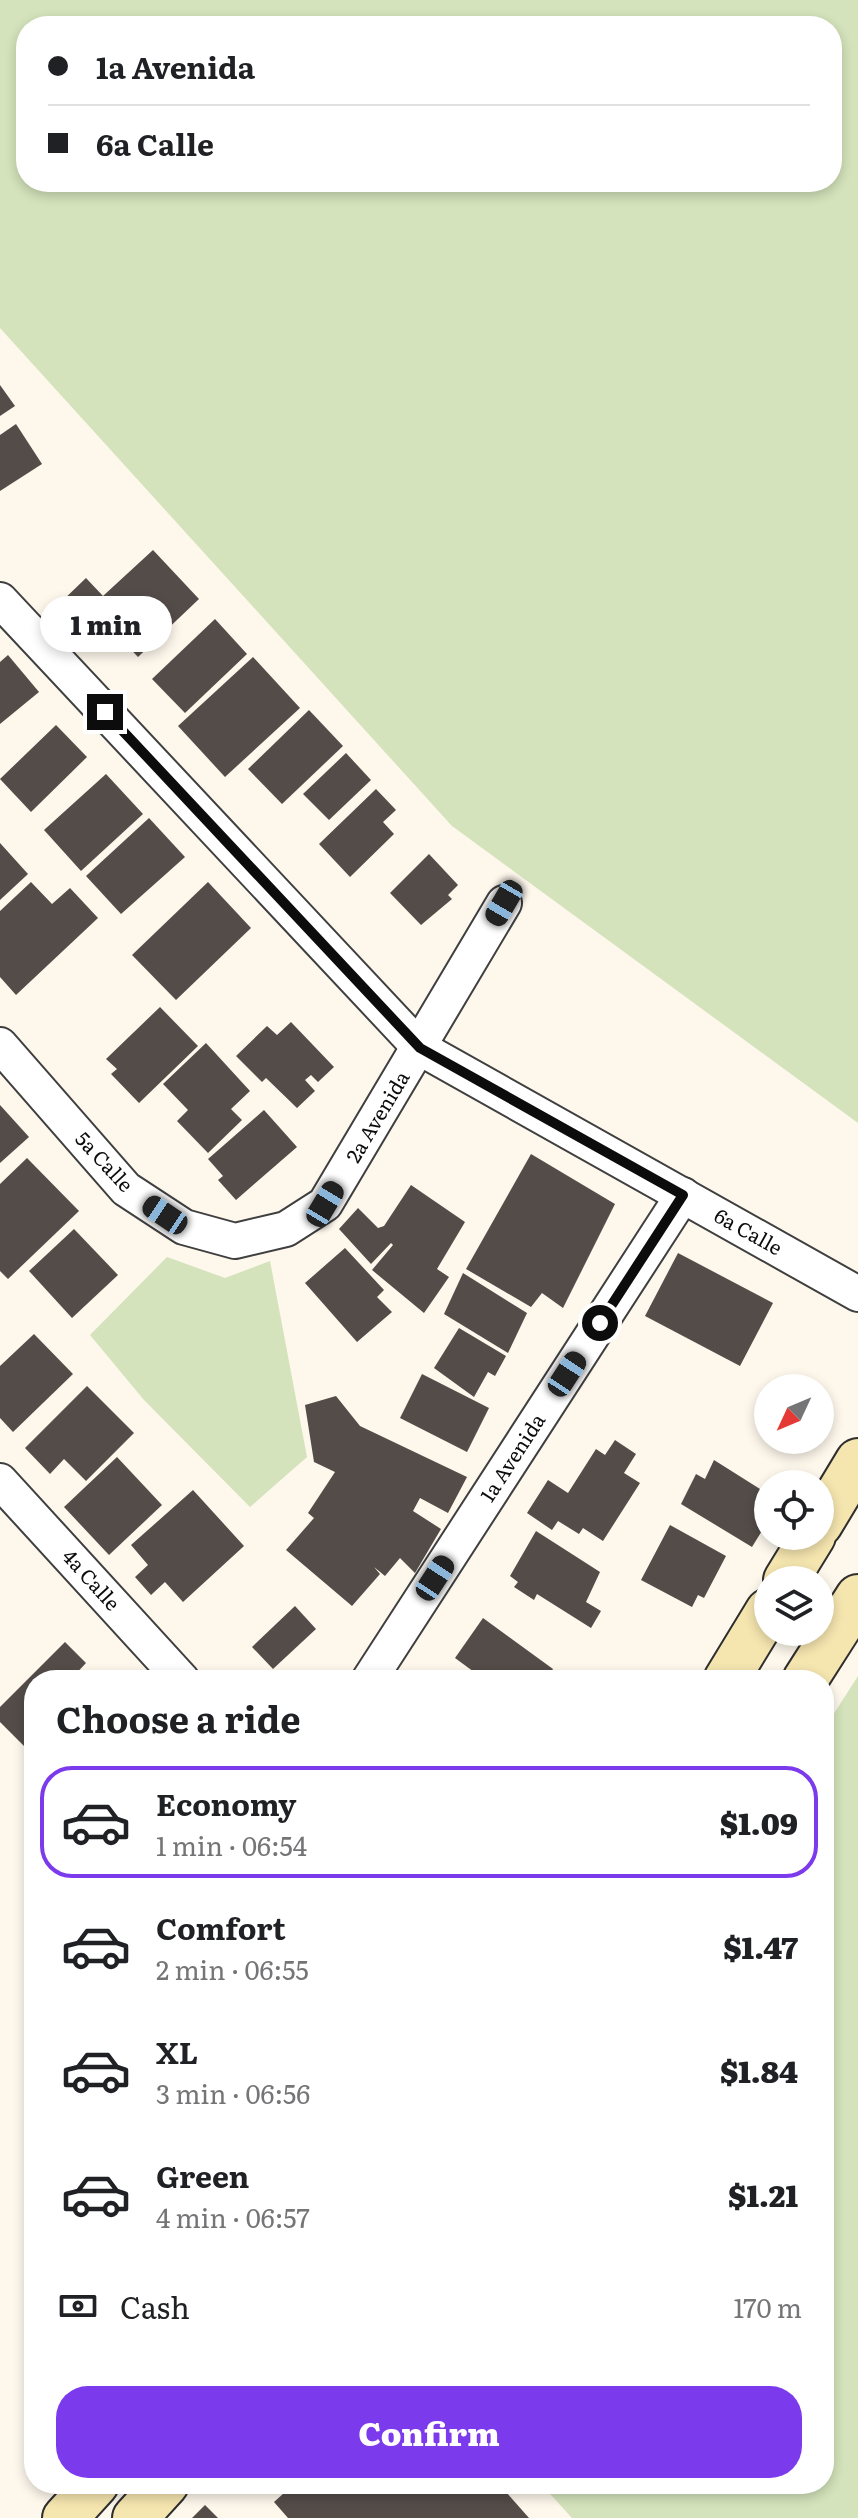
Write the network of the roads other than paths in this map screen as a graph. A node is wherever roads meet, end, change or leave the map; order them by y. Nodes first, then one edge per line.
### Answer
1 (0, 600) edge
2 (504, 903) dead end
3 (0, 1045) edge
4 (420, 1048) junction
5 (683, 1195) junction
6 (235, 1241) joint
7 (858, 1294) edge
8 (858, 1461) edge
9 (0, 1481) edge
10 (834, 1501) edge
11 (858, 1597) edge
12 (754, 1634) edge
13 (173, 1670) edge
14 (375, 1670) edge
15 (732, 1670) edge
16 (811, 1670) edge
17 (87, 2494) edge
18 (157, 2494) edge
19 (65, 2518) edge
20 (135, 2518) edge

1 - 4 street, 6a Calle
2 - 4 street, 2a Avenida
3 - 6 street, 5a Calle
4 - 5 street, 6a Calle
4 - 6 street, 2a Avenida
5 - 7 street, 6a Calle
5 - 14 street, 1a Avenida
8 - 10 street
9 - 13 street, 4a Calle
11 - 16 street
12 - 15 street
17 - 19 street
18 - 20 street

